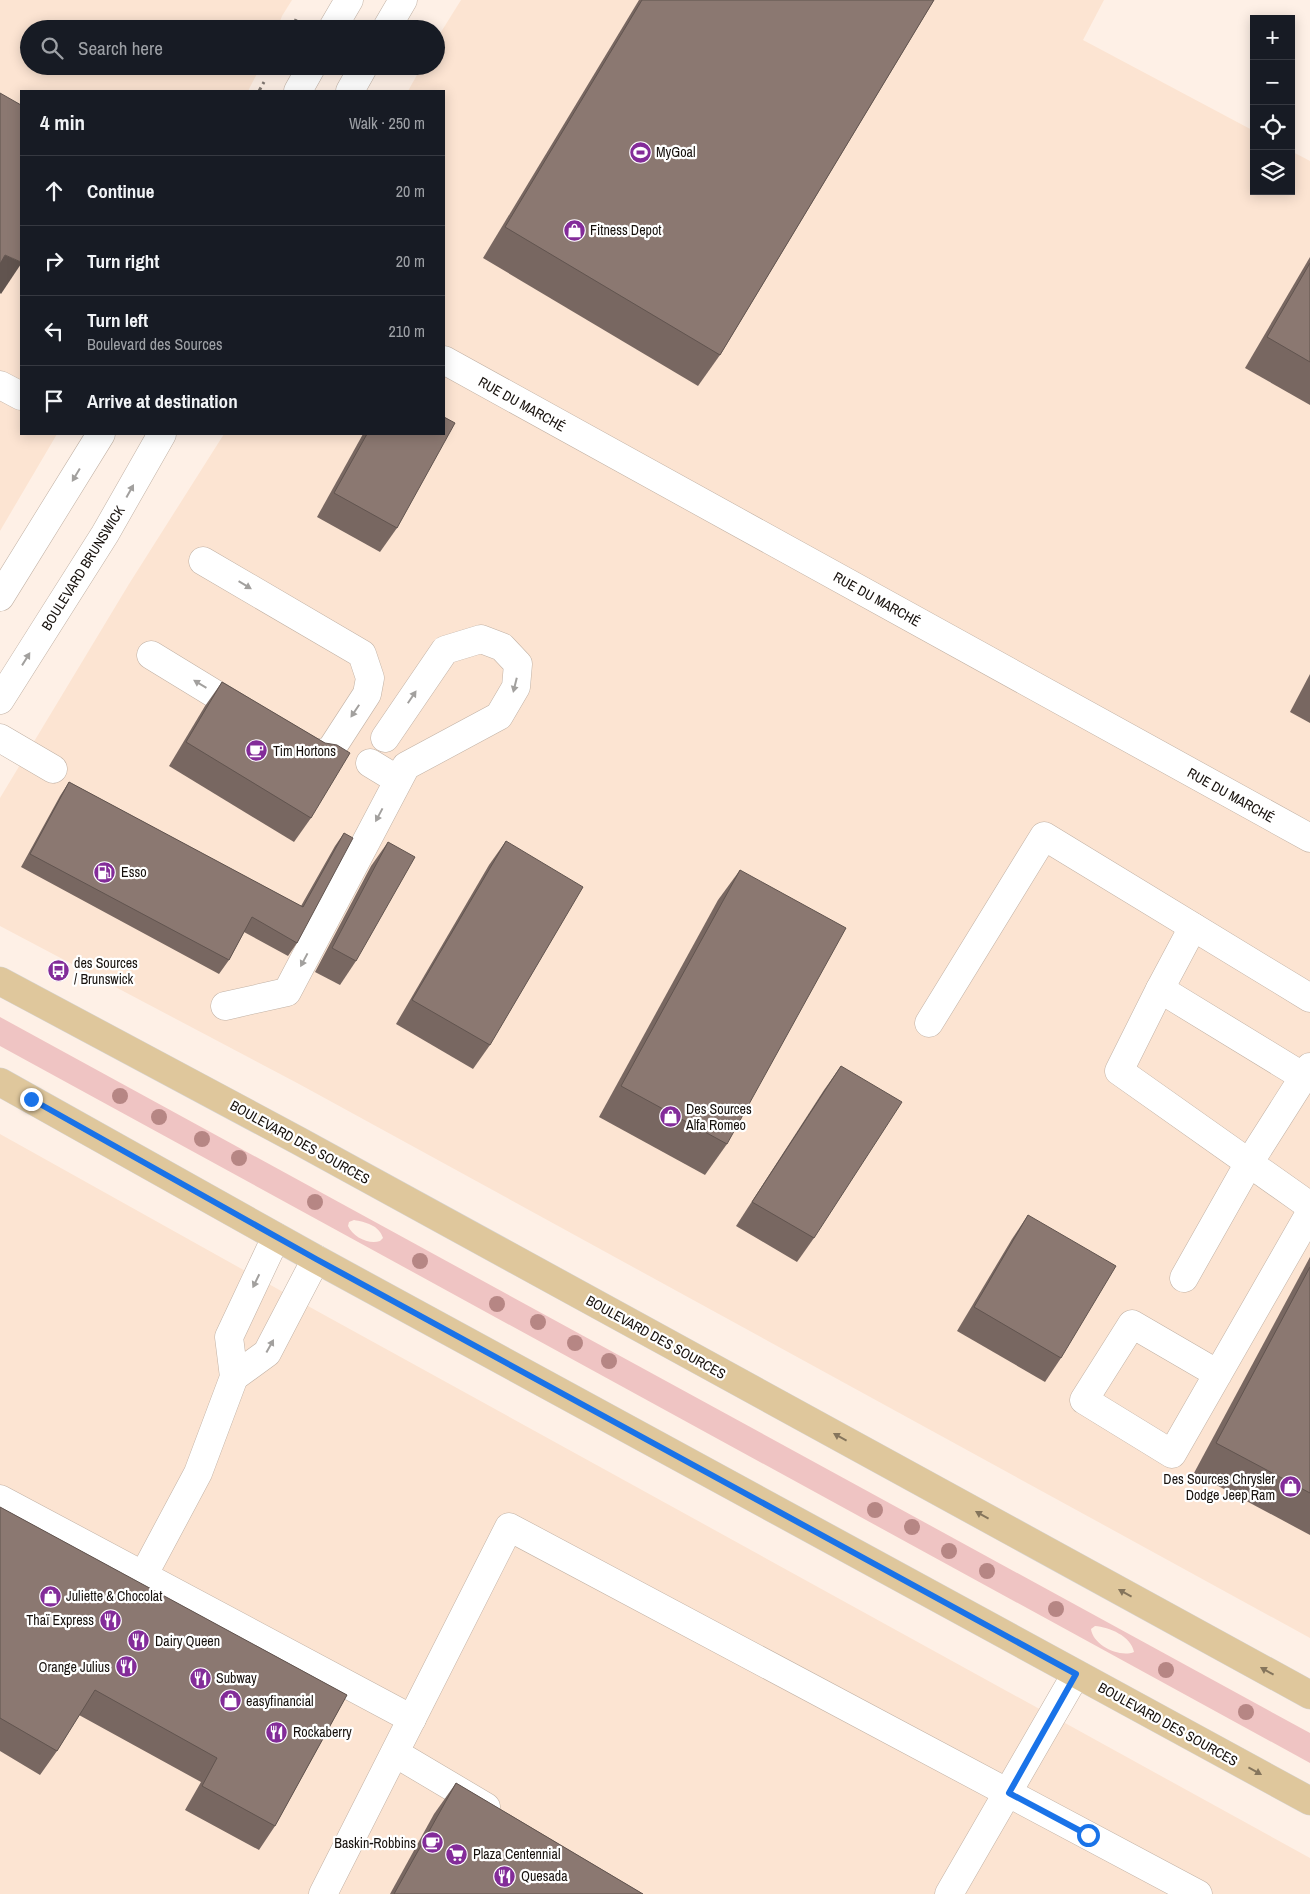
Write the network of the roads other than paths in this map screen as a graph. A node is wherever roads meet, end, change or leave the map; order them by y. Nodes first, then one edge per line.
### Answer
1 (348, 0) edge
2 (403, 0) edge
3 (337, 20) edge
4 (391, 20) edge
5 (307, 75) edge
6 (359, 75) edge
7 (299, 90) edge
8 (351, 90) edge
9 (445, 361) edge
10 (0, 384) edge
11 (20, 395) edge
12 (98, 435) edge
13 (161, 435) edge
14 (203, 561) dead end
15 (0, 597) edge
16 (151, 655) dead end
17 (0, 700) edge
18 (0, 738) edge
19 (384, 738) dead end
20 (370, 763) dead end
21 (53, 769) dead end
22 (398, 780) junction
23 (1310, 838) edge
24 (1193, 927) junction
25 (0, 981) edge
26 (1160, 989) junction
27 (1310, 998) edge
28 (225, 1006) dead end
29 (929, 1023) dead end
30 (1307, 1072) edge
31 (0, 1082) edge
32 (1249, 1163) junction
33 (1310, 1206) edge
34 (1310, 1213) edge
35 (276, 1237) junction
36 (316, 1259) junction
37 (1184, 1278) dead end
38 (1218, 1374) junction
39 (234, 1377) junction
40 (0, 1499) edge
41 (143, 1576) junction
42 (1076, 1674) junction
43 (1310, 1695) edge
44 (412, 1719) junction
45 (395, 1753) junction
46 (1009, 1793) junction
47 (1310, 1801) edge
48 (505, 1818) edge
49 (323, 1894) edge
50 (949, 1894) edge
51 (1198, 1894) edge

1 - 3 street
2 - 4 street
5 - 7 street
6 - 8 street
9 - 23 street, RUE DU MARCHÉ
10 - 11 street
12 -> 15 street
17 -> 13 street, BOULEVARD BRUNSWICK
14 -> 16 street
18 - 21 street
19 -> 22 street
20 - 22 street
22 -> 28 street
24 - 26 street
24 - 27 street
24 - 29 street
43 -> 25 main road, BOULEVARD DES SOURCES
26 - 30 street
26 - 32 street
30 - 32 street
31 - 35 main road, BOULEVARD DES SOURCES
32 - 33 street
32 - 37 street
34 - 38 street
35 - 36 main road, BOULEVARD DES SOURCES
35 -> 39 street
39 -> 36 street
36 - 42 main road, BOULEVARD DES SOURCES
38 - 38 street
39 - 41 street
40 - 41 street
41 - 44 street
42 - 46 street
42 -> 47 main road, BOULEVARD DES SOURCES
44 - 45 street
44 - 46 street
45 - 48 street
45 - 49 street
46 - 50 street
46 - 51 street

